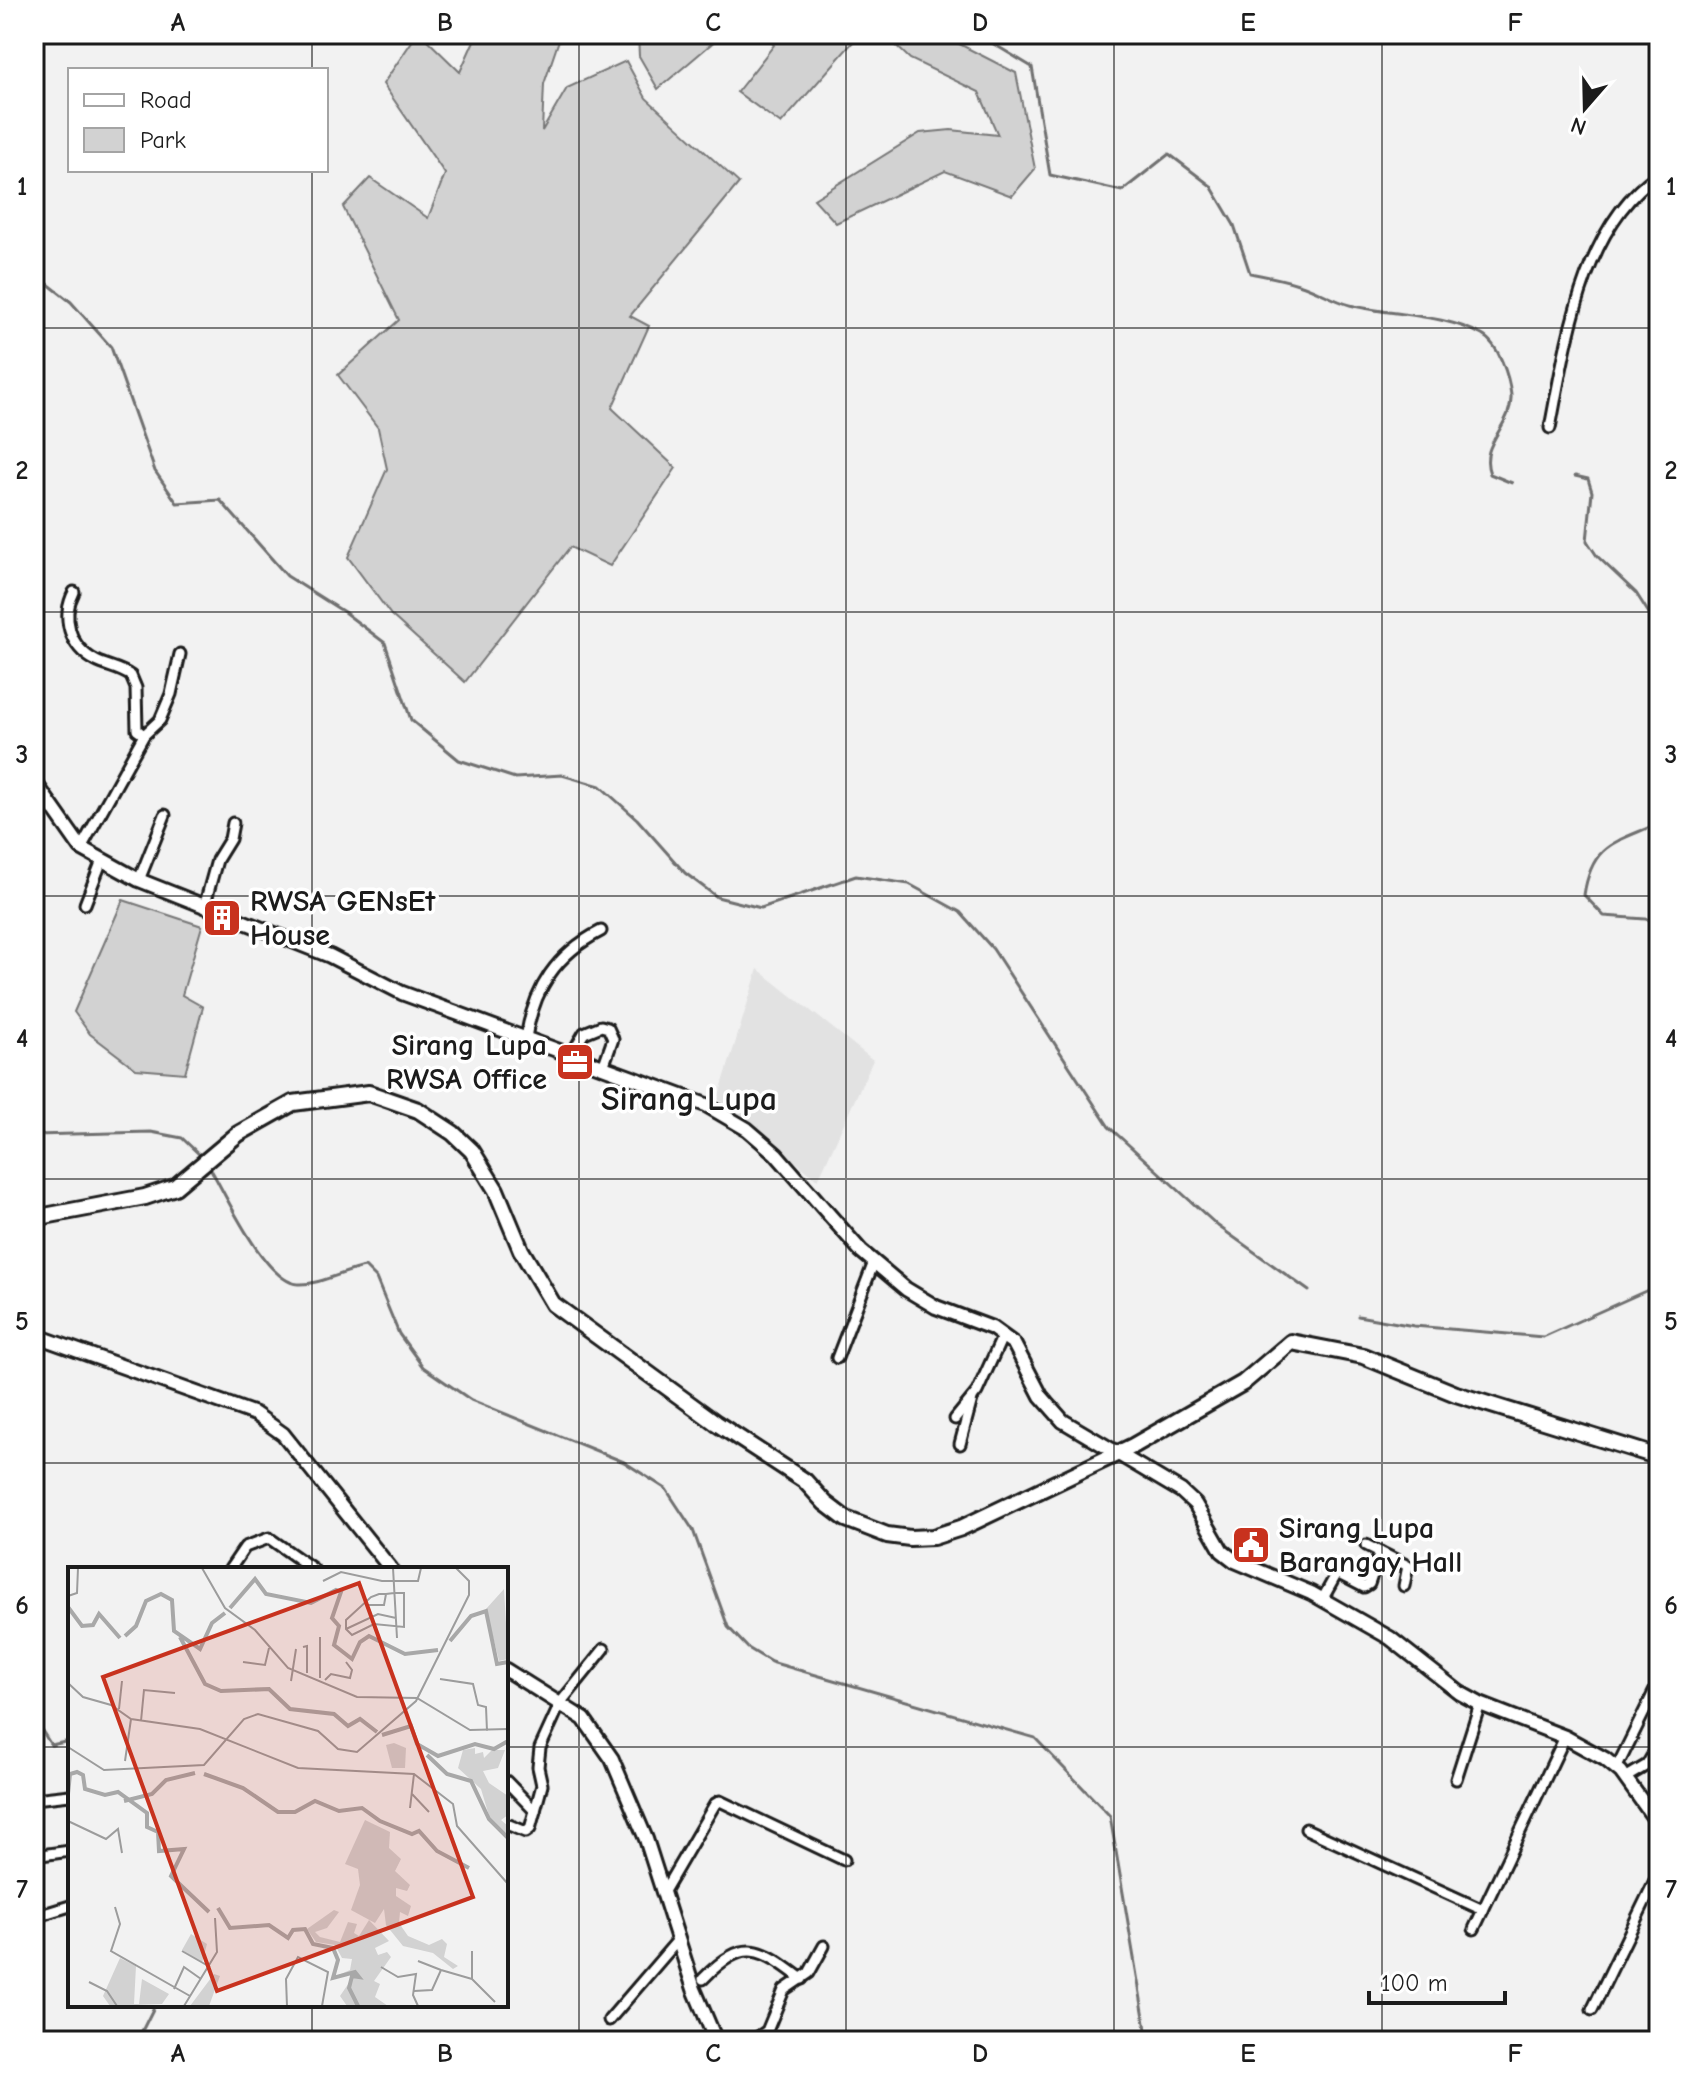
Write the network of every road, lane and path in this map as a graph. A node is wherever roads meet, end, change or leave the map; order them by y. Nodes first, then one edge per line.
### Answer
1 (1659, 174) edge
2 (1550, 428) dead end
3 (74, 592) dead end
4 (180, 654) dead end
5 (144, 735) junction
6 (34, 781) edge
7 (165, 815) dead end
8 (233, 823) dead end
9 (81, 848) junction
10 (102, 860) junction
11 (139, 880) junction
12 (85, 904) dead end
13 (204, 907) junction
14 (601, 931) dead end
15 (526, 1038) junction
16 (571, 1055) junction
17 (603, 1067) junction
18 (34, 1218) edge
19 (874, 1262) junction
20 (34, 1335) edge
21 (1003, 1335) junction
22 (837, 1358) dead end
23 (972, 1399) junction
24 (955, 1419) dead end
25 (960, 1444) dead end
26 (1119, 1453) junction
27 (1659, 1457) edge
28 (1366, 1545) dead end
29 (1380, 1552) junction
30 (231, 1567) edge
31 (310, 1567) edge
32 (389, 1567) edge
33 (1404, 1586) dead end
34 (1322, 1600) junction
35 (604, 1649) dead end
36 (508, 1671) edge
37 (1659, 1682) edge
38 (561, 1702) junction
39 (1480, 1704) junction
40 (1565, 1737) junction
41 (1659, 1744) edge
42 (1621, 1772) junction
43 (1456, 1779) dead end
44 (508, 1783) edge
45 (68, 1795) edge
46 (34, 1799) edge
47 (535, 1811) junction
48 (509, 1825) dead end
49 (1659, 1825) edge
50 (1306, 1829) dead end
51 (68, 1851) edge
52 (34, 1856) edge
53 (844, 1860) dead end
54 (1659, 1872) edge
55 (663, 1893) junction
56 (68, 1907) edge
57 (1483, 1910) junction
58 (34, 1917) edge
59 (1474, 1929) dead end
60 (678, 1940) junction
61 (824, 1946) dead end
62 (703, 1979) dead end
63 (802, 1979) junction
64 (1659, 1990) edge
65 (1659, 2008) edge
66 (1592, 2010) dead end
67 (609, 2020) dead end
68 (716, 2041) edge
69 (752, 2041) edge

1 - 2 street
3 - 5 street
4 - 5 street
5 - 9 street
6 - 9 street
7 - 11 street
8 - 13 street
9 - 10 street
10 - 11 street
10 - 12 street
11 - 13 street
13 - 15 street
14 - 15 street
15 - 16 street
16 - 17 street
16 - 17 street
17 - 19 street
18 - 26 main road
19 - 21 street
19 - 22 street
20 - 32 street
21 - 23 street
21 - 26 street
23 - 24 street
23 - 25 street
26 - 27 main road
26 - 34 street
28 - 29 street
29 - 33 street
29 - 34 street
30 - 31 street
34 - 39 street
35 - 38 street
36 - 38 street
37 - 42 street
38 - 47 street
38 - 55 street
39 - 40 street
39 - 43 street
40 - 42 street
40 - 57 street
41 - 42 street
42 - 49 street
44 - 47 street
45 - 46 street
47 - 48 street
50 - 57 street
51 - 52 street
53 - 55 street
54 - 66 street
55 - 60 street
56 - 58 street
57 - 59 street
60 - 67 street
60 - 68 street
61 - 63 street
62 - 63 street
63 - 69 street
64 - 65 street

